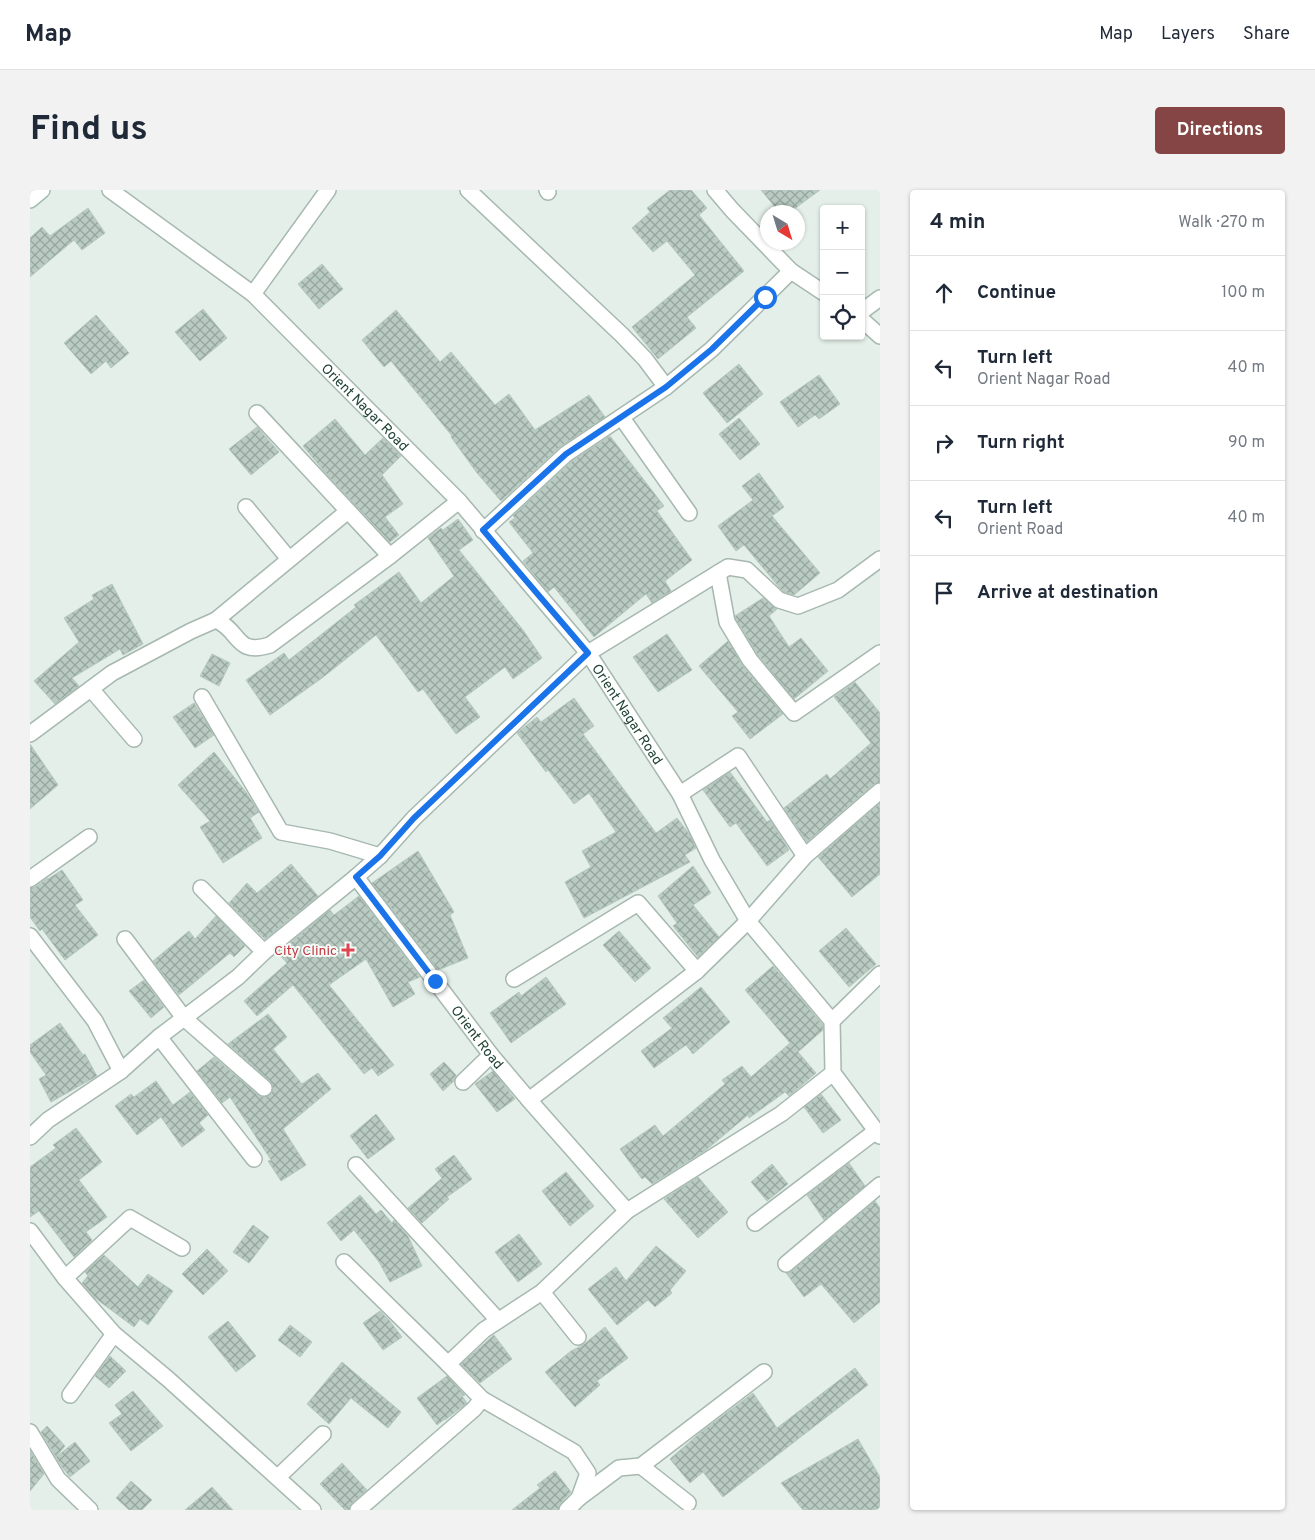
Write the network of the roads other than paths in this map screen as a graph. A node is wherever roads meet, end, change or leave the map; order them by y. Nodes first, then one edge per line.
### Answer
1 (42, 190) edge
2 (110, 190) edge
3 (328, 190) edge
4 (468, 190) edge
5 (716, 190) edge
6 (30, 200) edge
7 (791, 271) junction
8 (820, 290) edge
9 (253, 294) junction
10 (880, 298) edge
11 (865, 309) edge
12 (865, 323) edge
13 (880, 336) edge
14 (666, 387) junction
15 (257, 413) dead end
16 (622, 418) junction
17 (459, 500) junction
18 (246, 508) dead end
19 (348, 511) junction
20 (689, 513) dead end
21 (483, 530) junction
22 (390, 556) junction
23 (880, 558) edge
24 (289, 559) junction
25 (718, 573) junction
26 (216, 620) junction
27 (588, 653) junction
28 (880, 653) edge
29 (91, 688) junction
30 (202, 697) dead end
31 (30, 734) edge
32 (134, 739) dead end
33 (880, 791) edge
34 (680, 794) junction
35 (88, 837) dead end
36 (380, 856) junction
37 (805, 856) junction
38 (356, 877) junction
39 (30, 879) edge
40 (201, 888) dead end
41 (748, 922) junction
42 (30, 936) edge
43 (125, 939) dead end
44 (264, 952) junction
45 (697, 971) junction
46 (880, 974) edge
47 (514, 979) dead end
48 (184, 1018) junction
49 (832, 1021) junction
50 (159, 1037) junction
51 (491, 1056) junction
52 (121, 1071) junction
53 (833, 1073) junction
54 (463, 1082) dead end
55 (264, 1088) dead end
56 (529, 1100) junction
57 (878, 1133) edge
58 (30, 1137) edge
59 (254, 1159) dead end
60 (356, 1165) dead end
61 (880, 1185) edge
62 (627, 1211) junction
63 (755, 1223) dead end
64 (30, 1232) edge
65 (182, 1248) dead end
66 (344, 1262) dead end
67 (786, 1264) dead end
68 (65, 1278) junction
69 (542, 1292) junction
70 (498, 1320) junction
71 (114, 1334) junction
72 (578, 1337) dead end
73 (448, 1364) junction
74 (764, 1372) dead end
75 (70, 1395) dead end
76 (482, 1399) junction
77 (30, 1432) edge
78 (323, 1434) dead end
79 (641, 1466) junction
80 (278, 1477) junction
81 (579, 1498) junction
82 (688, 1503) dead end
83 (90, 1510) edge
84 (313, 1510) edge
85 (358, 1510) edge
86 (567, 1510) edge

1 - 6 street
2 - 9 street, Orient Nagar Road
3 - 9 street
4 - 14 street
5 - 7 street
7 - 8 street
7 - 14 street
9 - 17 street, Orient Nagar Road
10 - 11 street
12 - 13 street
14 - 16 street
15 - 19 street
16 - 20 street
16 - 21 street
17 - 21 street, Orient Nagar Road
17 - 22 street
18 - 24 street
19 - 22 street
19 - 24 street
21 - 27 street, Orient Nagar Road
22 - 26 street
23 - 25 street
24 - 26 street
25 - 27 street
25 - 28 street
26 - 29 street
27 - 34 street, Orient Nagar Road
27 - 36 street
29 - 31 street
29 - 32 street
30 - 36 street
33 - 37 street
34 - 37 street
34 - 41 street, Orient Nagar Road
35 - 39 street
36 - 38 street
37 - 41 street
38 - 44 street
38 - 51 street, Orient Road
40 - 44 street
41 - 45 street
41 - 49 street, Orient Nagar Road
42 - 52 street
43 - 48 street
44 - 48 street
45 - 47 street
45 - 56 street
46 - 49 street
48 - 50 street
48 - 55 street
49 - 53 street
50 - 52 street
50 - 59 street
51 - 54 street
51 - 56 street, Orient Road
52 - 58 street
53 - 57 street
53 - 62 street
56 - 62 street, Orient Road
57 - 63 street
60 - 70 street
61 - 67 street
62 - 69 street
64 - 68 street
65 - 68 street
66 - 73 street
68 - 71 street
69 - 70 street
69 - 72 street
70 - 73 street
71 - 75 street
71 - 80 street
73 - 76 street
74 - 79 street
76 - 81 street
76 - 85 street
77 - 83 street
78 - 80 street
79 - 81 street
79 - 82 street
80 - 84 street
81 - 86 street

